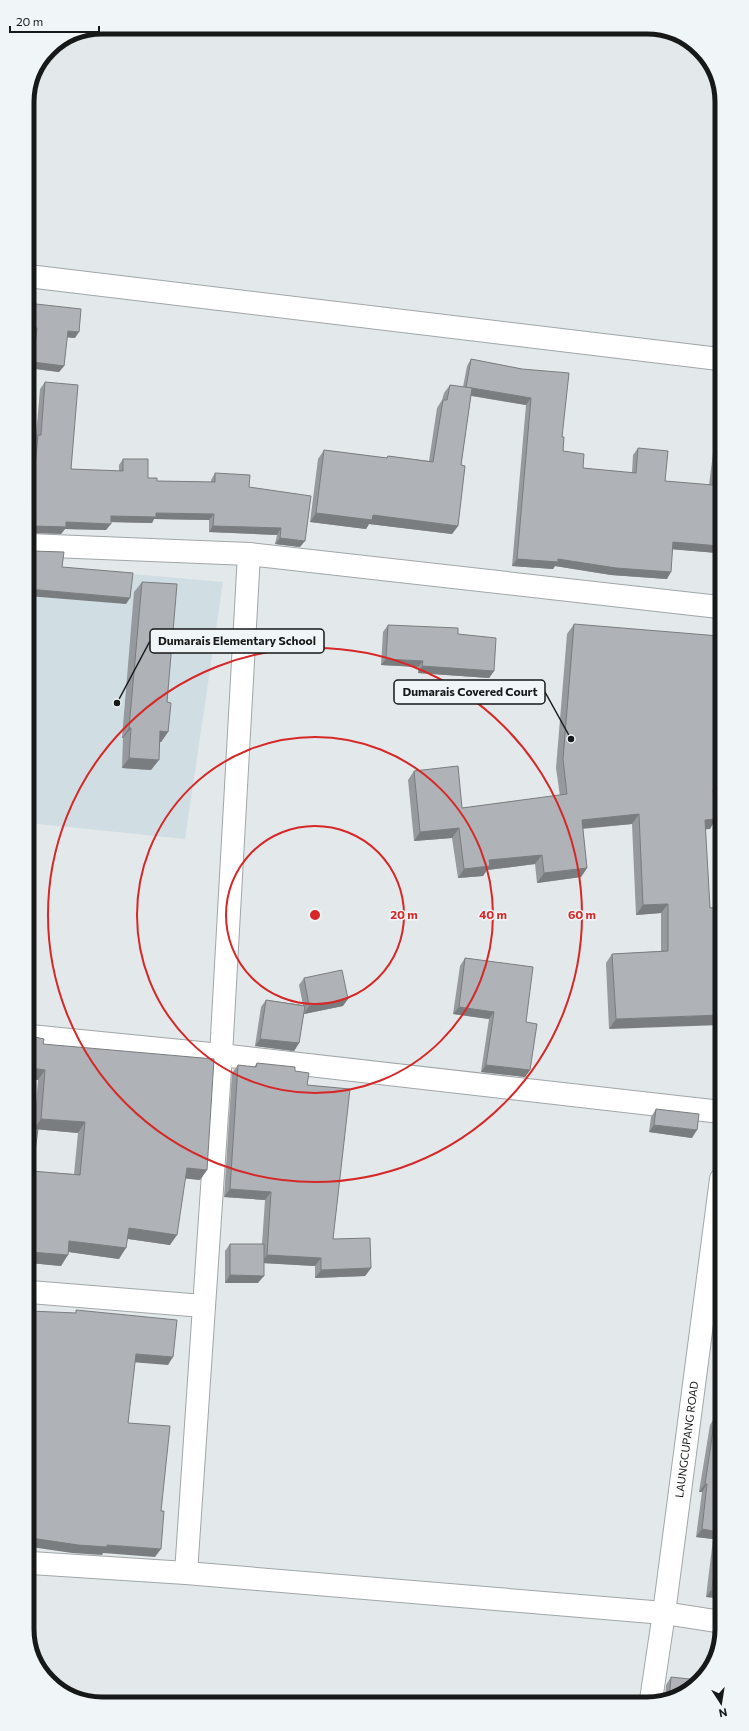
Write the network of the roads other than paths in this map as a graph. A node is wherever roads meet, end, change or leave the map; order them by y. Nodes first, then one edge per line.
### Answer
1 (34, 277) edge
2 (715, 359) edge
3 (34, 545) edge
4 (248, 554) junction
5 (715, 607) edge
6 (34, 1036) edge
7 (221, 1055) junction
8 (715, 1111) edge
9 (715, 1225) edge
10 (34, 1292) edge
11 (203, 1306) junction
12 (34, 1563) edge
13 (186, 1573) junction
14 (664, 1613) junction
15 (715, 1621) edge
16 (651, 1697) edge

1 - 2 street
3 - 4 street
4 - 5 street
4 - 7 street
6 - 7 street
7 - 8 street
7 - 11 street
9 - 14 street, LAUNGCUPANG ROAD
10 - 11 street
11 - 13 street
12 - 13 street
13 - 14 street
14 - 15 street
14 - 16 street, LAUNGCUPANG ROAD

